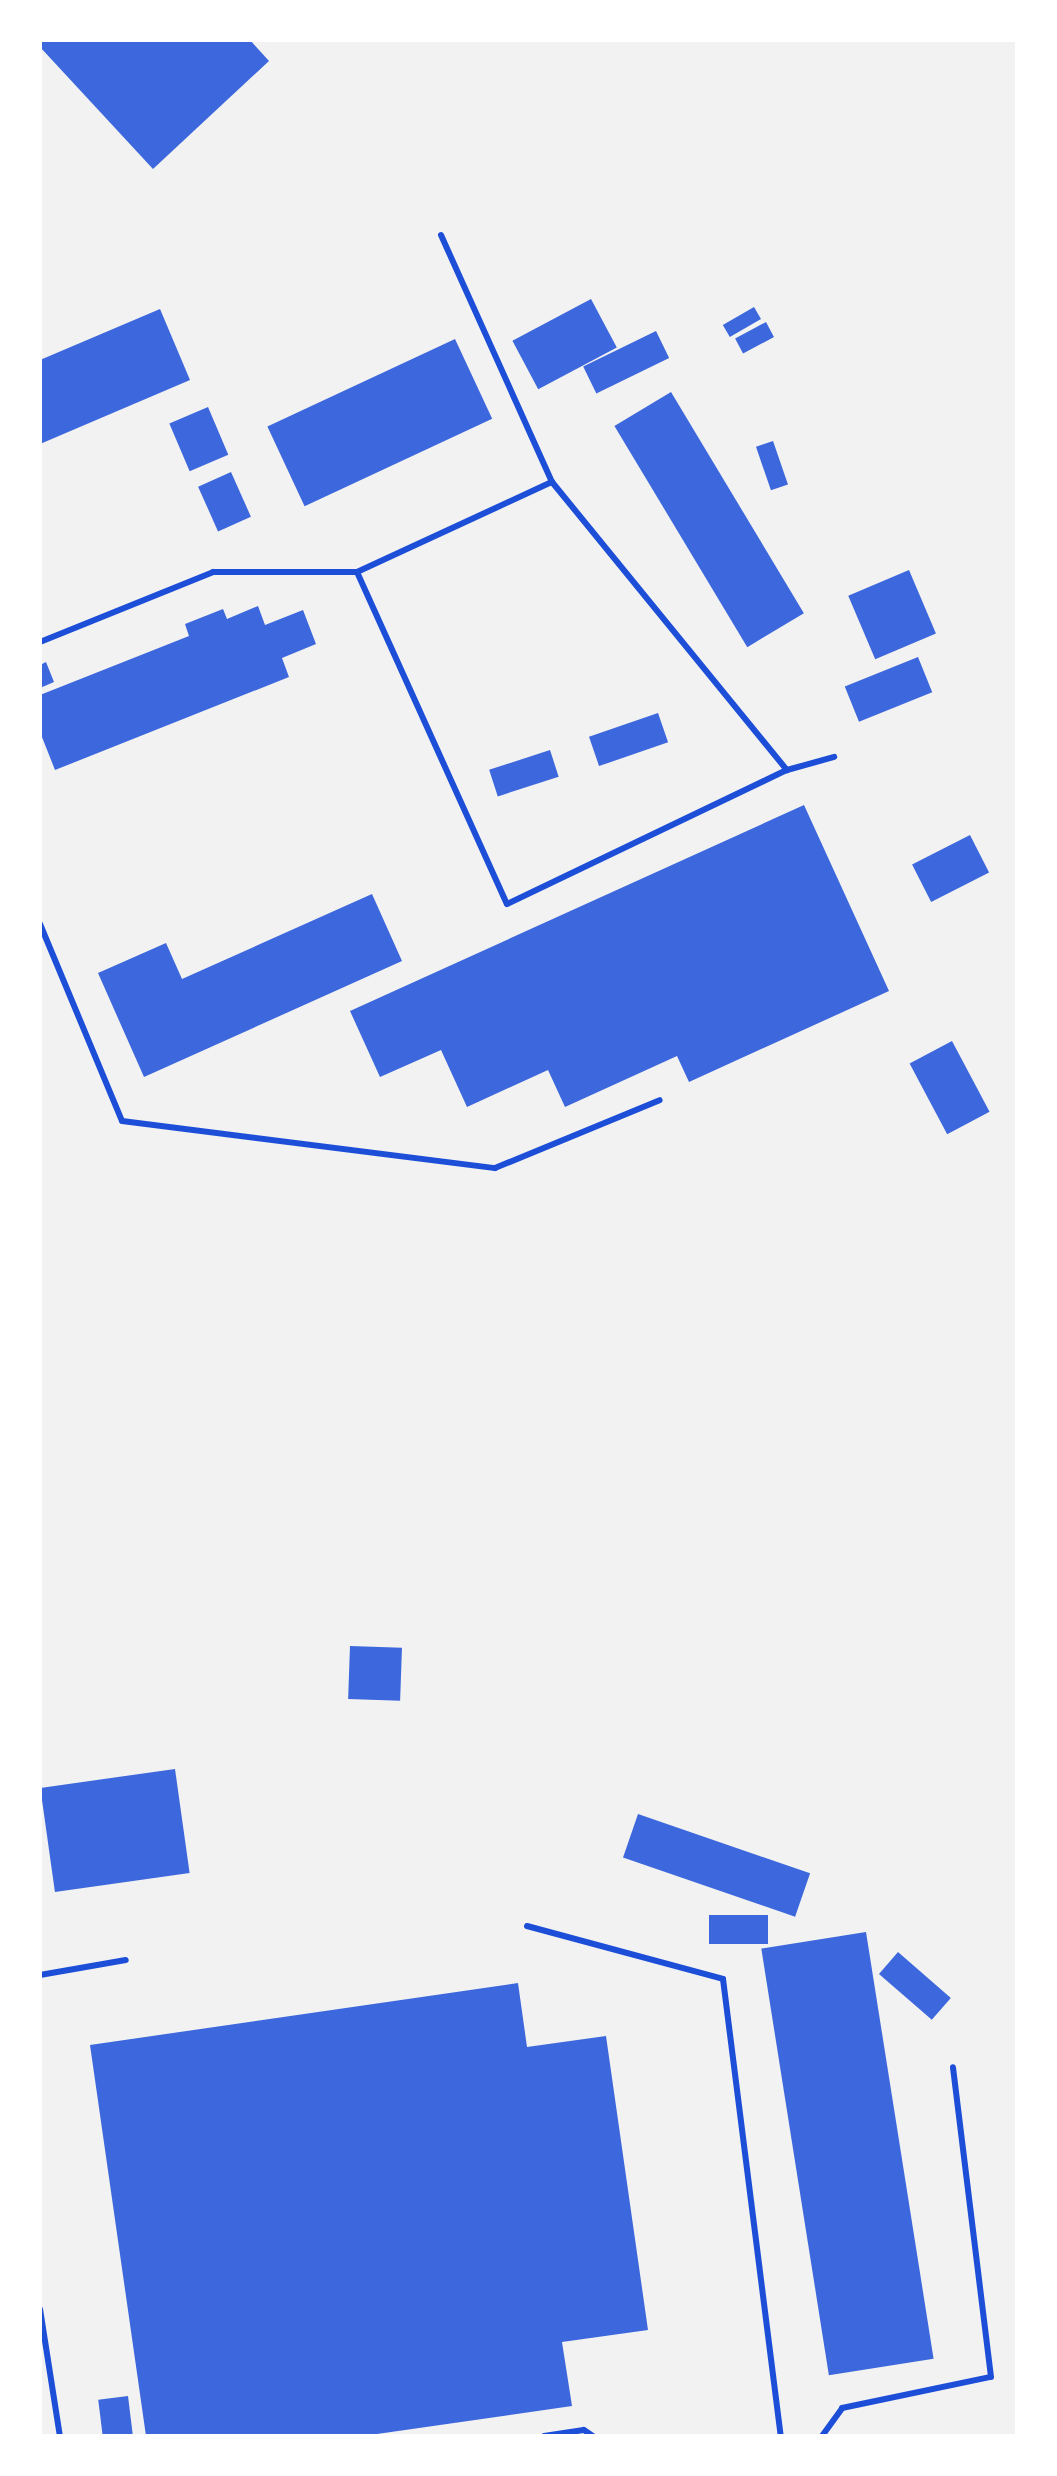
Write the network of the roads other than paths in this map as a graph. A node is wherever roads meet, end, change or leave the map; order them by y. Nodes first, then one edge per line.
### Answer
1 (441, 235) dead end
2 (552, 482) junction
3 (357, 572) junction
4 (40, 642) edge
5 (834, 757) dead end
6 (787, 770) junction
7 (40, 924) edge
8 (660, 1100) dead end
9 (527, 1926) dead end
10 (126, 1960) dead end
11 (40, 1975) edge
12 (953, 2067) dead end
13 (40, 2309) edge
14 (60, 2436) edge
15 (544, 2436) edge
16 (593, 2436) edge
17 (781, 2436) edge
18 (822, 2436) edge

1 - 2 lane
2 - 3 lane
2 - 6 lane
3 - 4 lane
3 - 6 lane
5 - 6 lane
7 - 8 lane
9 - 17 lane
10 - 11 lane
12 - 18 lane
13 - 14 lane
15 - 16 lane

